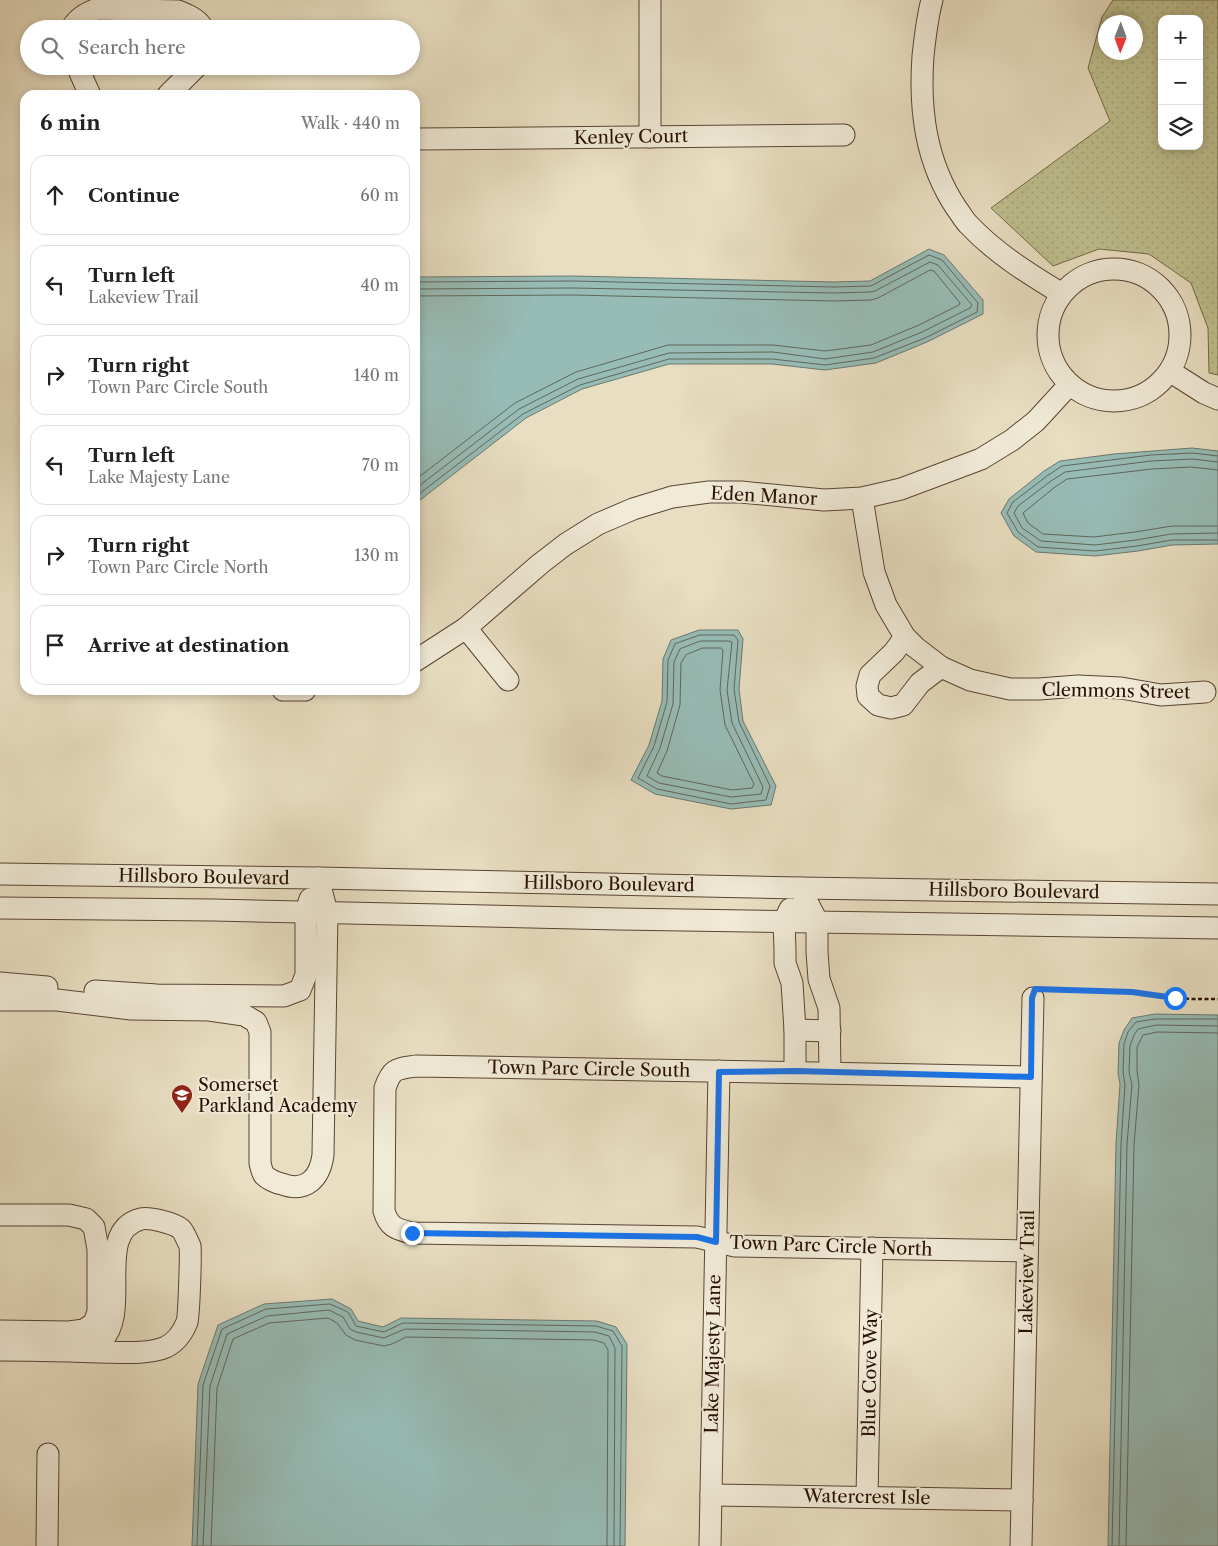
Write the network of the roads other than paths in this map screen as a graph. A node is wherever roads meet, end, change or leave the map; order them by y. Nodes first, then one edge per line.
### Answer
1 (650, 0) edge
2 (932, 0) edge
3 (77, 20) edge
4 (196, 20) edge
5 (81, 75) edge
6 (188, 75) edge
7 (88, 90) edge
8 (173, 90) edge
9 (844, 135) dead end
10 (650, 137) junction
11 (420, 139) edge
12 (1062, 294) junction
13 (1171, 372) junction
14 (1069, 385) junction
15 (1218, 399) edge
16 (862, 498) junction
17 (466, 628) junction
18 (905, 637) junction
19 (420, 658) edge
20 (941, 667) junction
21 (508, 680) dead end
22 (1205, 692) dead end
23 (0, 874) edge
24 (318, 878) junction
25 (800, 888) junction
26 (1218, 894) edge
27 (0, 908) edge
28 (316, 912) junction
29 (784, 921) junction
30 (817, 921) junction
31 (1218, 928) edge
32 (0, 984) edge
33 (284, 996) junction
34 (1032, 998) road end
35 (0, 1000) edge
36 (256, 1022) junction
37 (795, 1030) junction
38 (830, 1031) junction
39 (795, 1071) junction
40 (719, 1072) junction
41 (830, 1072) junction
42 (1031, 1077) junction
43 (0, 1215) edge
44 (396, 1229) joint
45 (716, 1242) junction
46 (872, 1248) junction
47 (1027, 1251) junction
48 (0, 1331) edge
49 (0, 1350) edge
50 (74, 1351) junction
51 (48, 1454) dead end
52 (711, 1494) junction
53 (867, 1498) junction
54 (1022, 1500) junction
55 (47, 1546) edge
56 (710, 1546) edge
57 (1022, 1546) edge

1 - 10 street
2 - 12 street
3 - 4 street
5 - 7 street
6 - 8 street
9 - 10 street, Kenley Court
10 - 11 street, Kenley Court
12 - 13 street
12 - 14 street
13 - 14 street
13 - 15 street
14 - 16 street, Eden Manor
16 - 17 street, Eden Manor
16 - 18 street, Clemmons Street
17 - 19 street, Eden Manor
17 - 21 street
18 - 20 street, Clemmons Street
18 - 20 street
20 - 22 street, Clemmons Street
23 - 24 street, Hillsboro Boulevard
24 - 25 street, Hillsboro Boulevard
24 - 28 street
25 - 26 street, Hillsboro Boulevard
25 - 29 street
25 - 30 street
27 - 28 street, Hillsboro Boulevard
28 - 29 street, Hillsboro Boulevard
28 - 33 street
28 - 36 street
29 - 30 street, Hillsboro Boulevard
29 - 37 street
30 - 31 street, Hillsboro Boulevard
30 - 38 street
32 - 33 street
33 - 36 street
34 - 42 street, Lakeview Trail
35 - 36 street
37 - 38 street
37 - 39 street
38 - 41 street
39 - 40 street, Town Parc Circle South
39 - 41 street, Town Parc Circle South
40 - 44 street, Town Parc Circle South
40 - 45 street, Lake Majesty Lane
41 - 42 street, Town Parc Circle South
42 - 47 street, Lakeview Trail
43 - 48 street
44 - 45 street, Town Parc Circle North
45 - 46 street, Town Parc Circle North
45 - 52 street, Lake Majesty Lane
46 - 47 street, Town Parc Circle North
46 - 53 street, Blue Cove Way
47 - 54 street, Lakeview Trail
49 - 50 street
50 - 50 street
51 - 55 street
52 - 53 street, Watercrest Isle
52 - 56 street, Lake Majesty Lane
53 - 54 street, Watercrest Isle
54 - 57 street, Lakeview Trail

